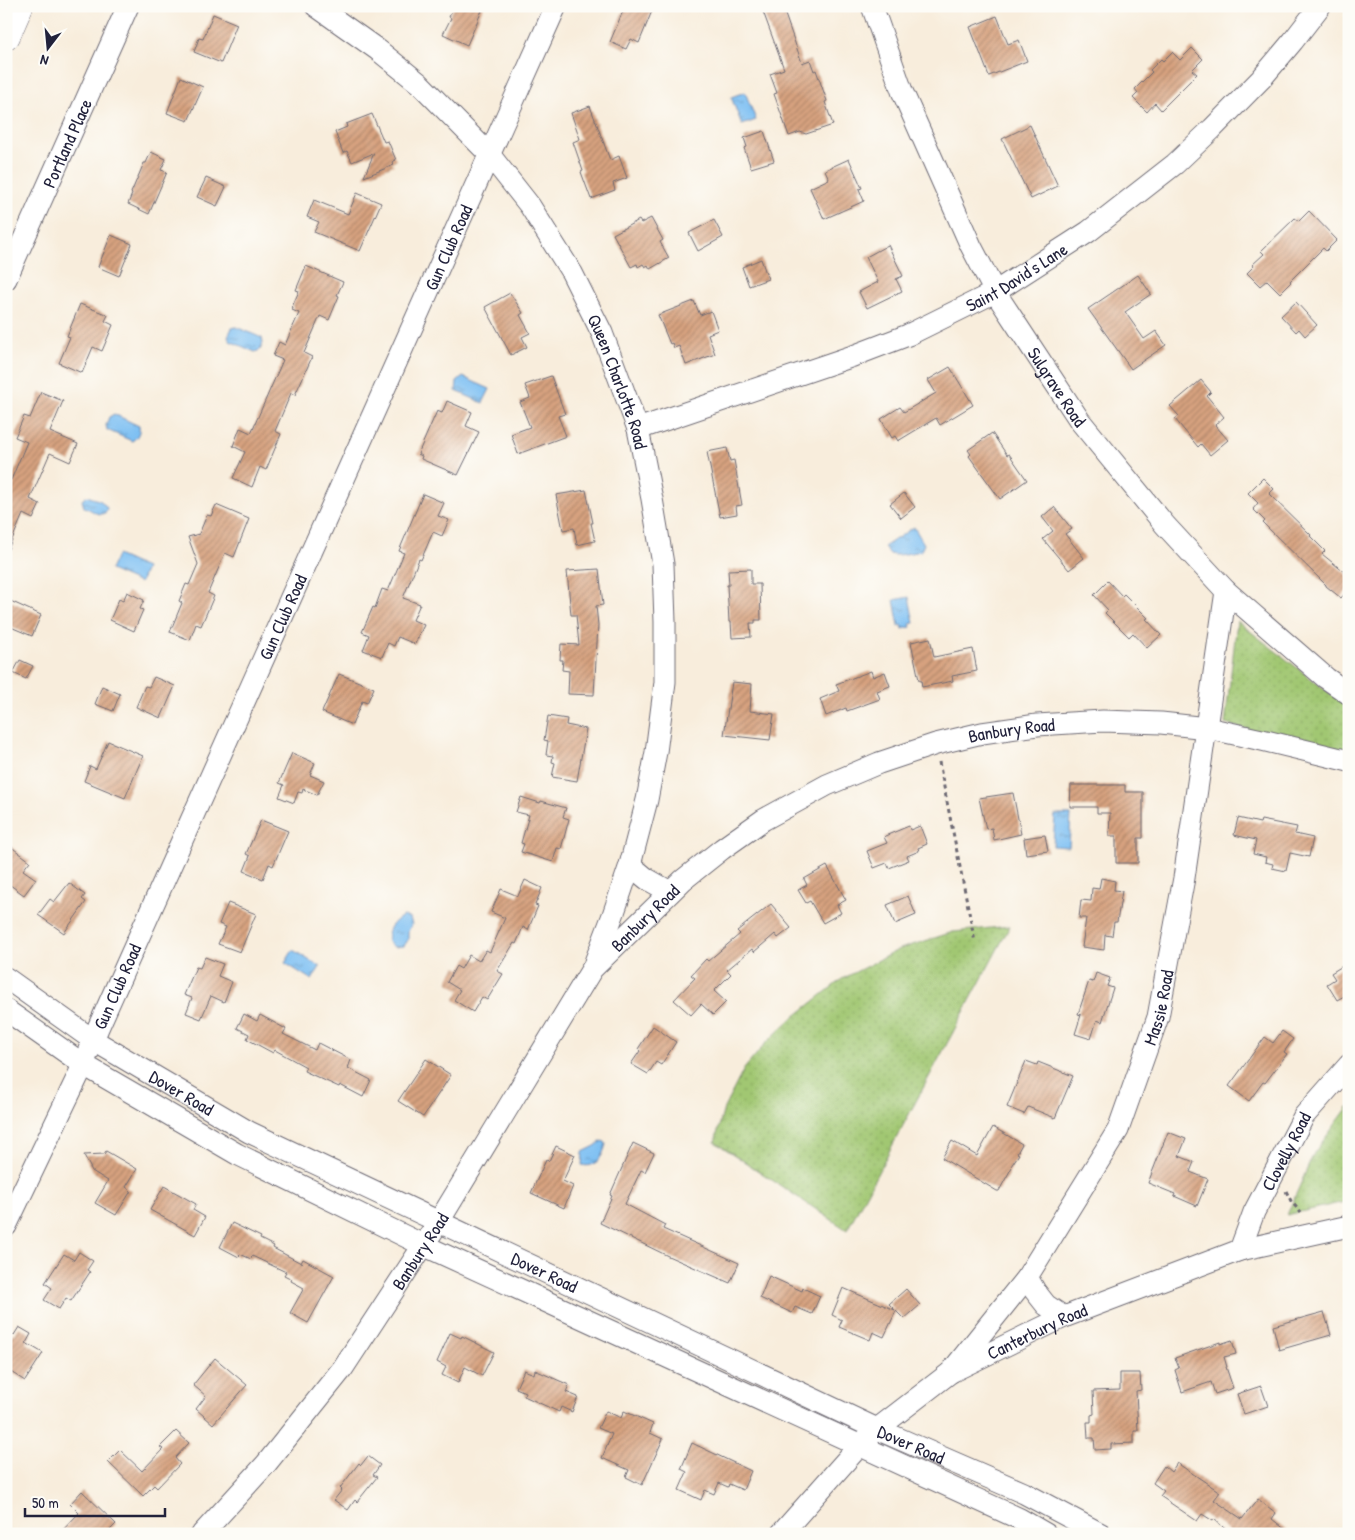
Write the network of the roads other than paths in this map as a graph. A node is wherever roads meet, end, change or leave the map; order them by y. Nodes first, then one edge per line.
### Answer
1 (19, 6) edge
2 (128, 6) edge
3 (316, 6) edge
4 (556, 6) edge
5 (872, 6) edge
6 (1320, 6) edge
7 (6, 36) edge
8 (489, 154) junction
9 (6, 279) edge
10 (995, 292) junction
11 (638, 429) junction
12 (1226, 591) junction
13 (1349, 694) edge
14 (1207, 728) junction
15 (1349, 761) edge
16 (630, 865) junction
17 (670, 892) junction
18 (592, 969) junction
19 (6, 978) edge
20 (6, 1010) edge
21 (94, 1040) junction
22 (84, 1065) junction
23 (1349, 1065) edge
24 (438, 1223) junction
25 (6, 1226) edge
26 (1349, 1226) edge
27 (423, 1245) junction
28 (1240, 1250) junction
29 (1027, 1277) junction
30 (1064, 1317) junction
31 (952, 1372) junction
32 (877, 1429) junction
33 (859, 1446) junction
34 (202, 1534) edge
35 (781, 1534) edge
36 (1046, 1534) edge
37 (1101, 1534) edge

1 - 7 highway
2 - 9 street, Portland Place
3 - 8 street, Queen Charlotte Road
4 - 8 street, Gun Club Road
5 - 10 street, Sulgrave Road
6 - 10 street, Saint David's Lane
8 - 11 street, Queen Charlotte Road
8 - 21 street, Gun Club Road
10 - 11 street, Saint David's Lane
10 - 12 street, Sulgrave Road
11 - 16 street, Queen Charlotte Road
12 - 13 street, Sulgrave Road
12 - 14 street, Massie Road
14 - 15 street, Banbury Road
14 - 17 street, Banbury Road
14 - 29 street, Massie Road
16 - 17 street
16 - 18 street, Queen Charlotte Road
17 - 18 street, Banbury Road
18 - 24 street, Banbury Road
19 - 21 street, Dover Road
20 - 22 street, Dover Road
21 - 22 street, Gun Club Road
21 - 24 street, Dover Road
22 - 25 street, Gun Club Road
22 - 27 street, Dover Road
23 - 28 street, Clovelly Road
24 - 27 street, Banbury Road
24 - 32 street, Dover Road
26 - 28 street, Canterbury Road
27 - 33 street, Dover Road
27 - 34 street, Banbury Road
28 - 30 street, Canterbury Road
29 - 30 street
29 - 31 street, Massie Road
30 - 31 street, Canterbury Road
31 - 32 street, Canterbury Road
32 - 33 street, Canterbury Road
32 - 37 street, Dover Road
33 - 35 street, Canterbury Road
33 - 36 street, Dover Road

